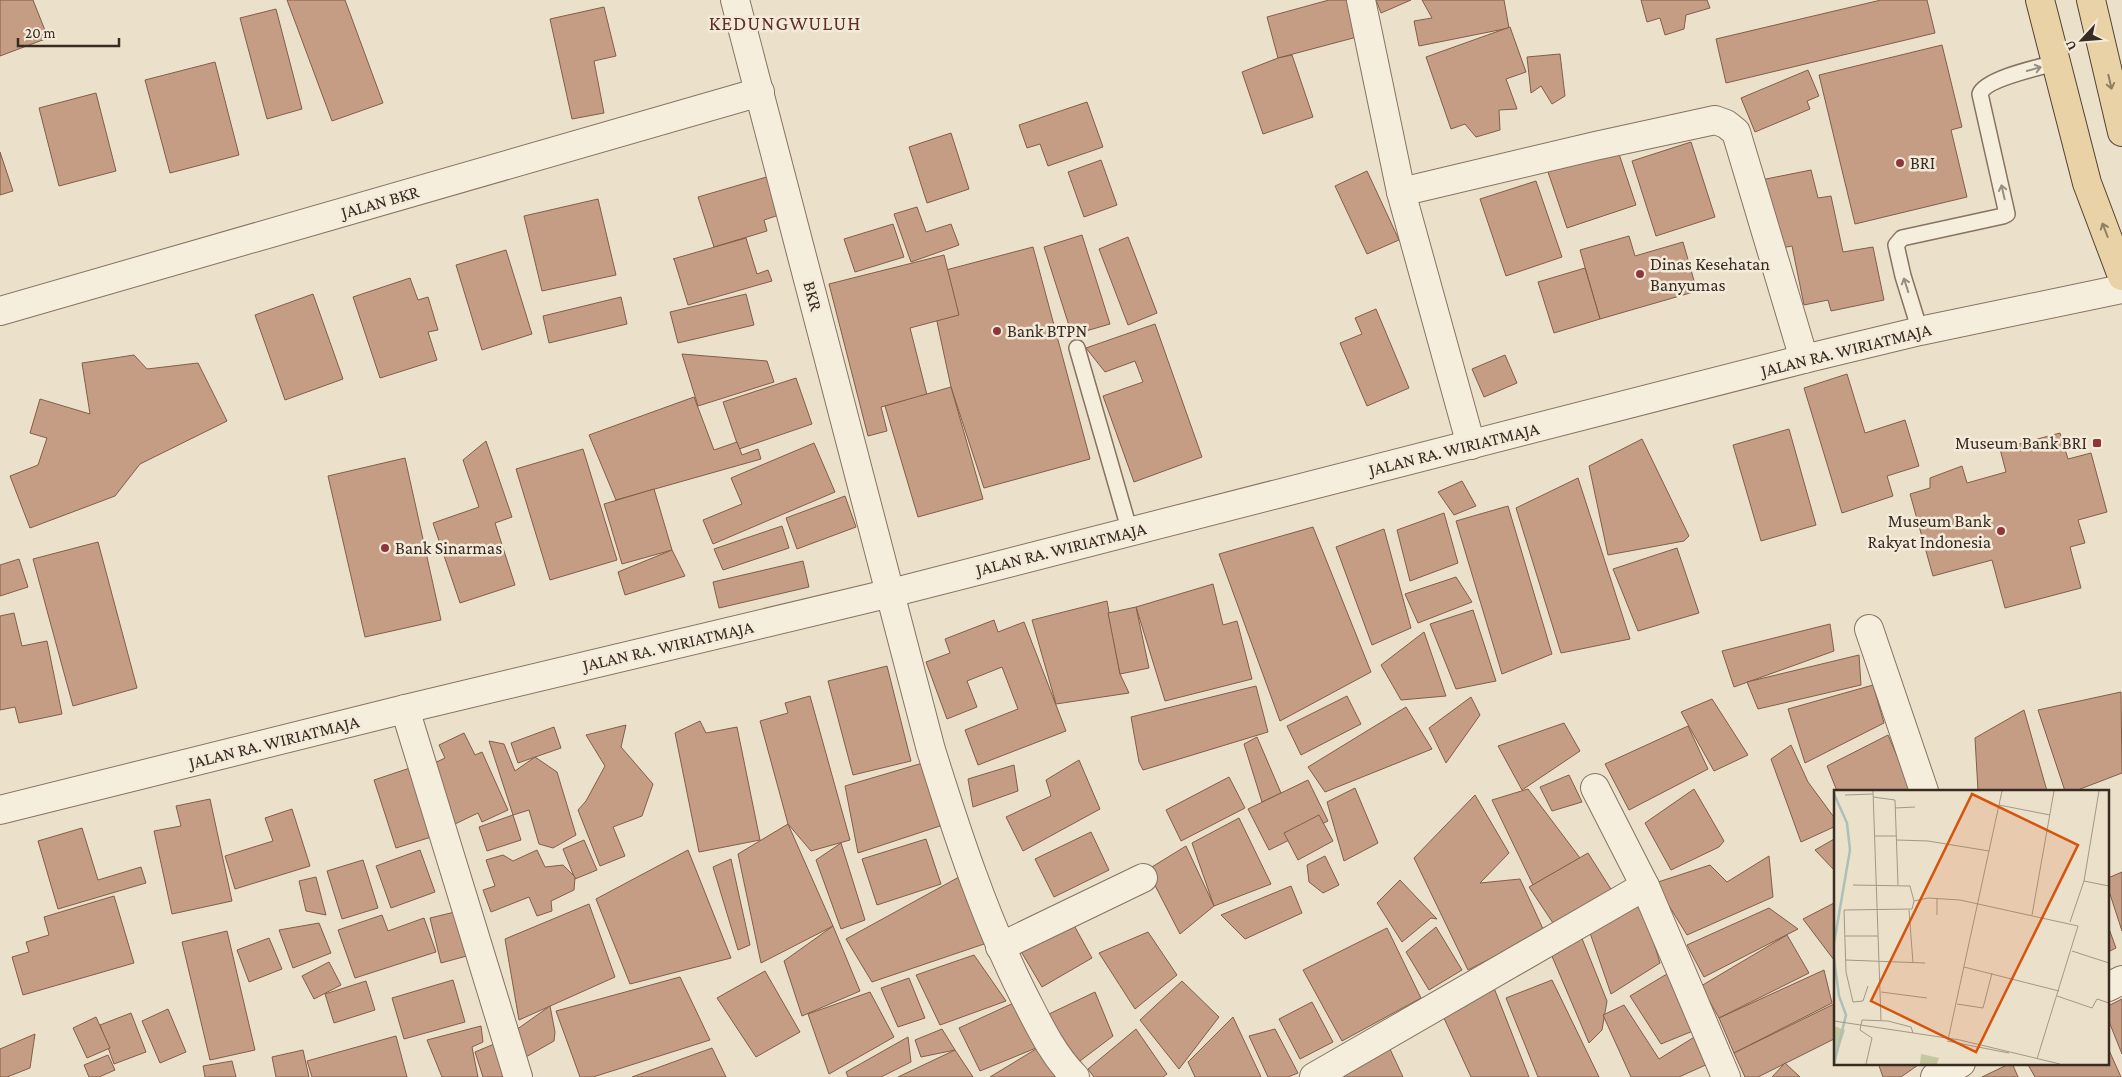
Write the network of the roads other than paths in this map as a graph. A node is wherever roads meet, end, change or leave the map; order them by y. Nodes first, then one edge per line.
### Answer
1 (734, 0) edge
2 (1361, 0) edge
3 (2040, 0) edge
4 (2091, 0) edge
5 (2055, 63) junction
6 (760, 92) junction
7 (2122, 132) edge
8 (1402, 192) junction
9 (2122, 276) edge
10 (2122, 289) edge
11 (0, 311) edge
12 (1920, 331) junction
13 (1077, 348) dead end
14 (1804, 359) junction
15 (1471, 445) junction
16 (1130, 532) junction
17 (891, 593) junction
18 (1869, 629) dead end
19 (405, 709) junction
20 (1595, 788) dead end
21 (1924, 790) edge
22 (0, 810) edge
23 (1143, 878) dead end
24 (1645, 886) junction
25 (1000, 947) junction
26 (2122, 980) edge
27 (2110, 986) edge
28 (1959, 1064) edge
29 (518, 1077) edge
30 (1075, 1077) edge
31 (1314, 1077) edge
32 (1726, 1077) edge
33 (1935, 1077) edge

1 - 6 street, BKR
2 - 8 street
3 - 5 main road
4 -> 7 main road
9 -> 5 main road
12 -> 5 lane
6 - 11 street, JALAN BKR
6 - 17 street, BKR
8 - 14 street
8 - 15 street
10 - 12 street, JALAN RA. WIRIATMAJA
12 - 14 street, JALAN RA. WIRIATMAJA
13 - 16 lane
14 - 15 street, JALAN RA. WIRIATMAJA
15 - 16 street, JALAN RA. WIRIATMAJA
16 - 17 street, JALAN RA. WIRIATMAJA
17 - 19 street, JALAN RA. WIRIATMAJA
17 - 25 street, BKR
18 - 21 street
19 - 22 street, JALAN RA. WIRIATMAJA
19 - 29 street
20 - 24 street
23 - 25 street
24 - 31 street
24 - 32 street
25 - 30 street, BKR
26 - 27 street
28 - 33 street

